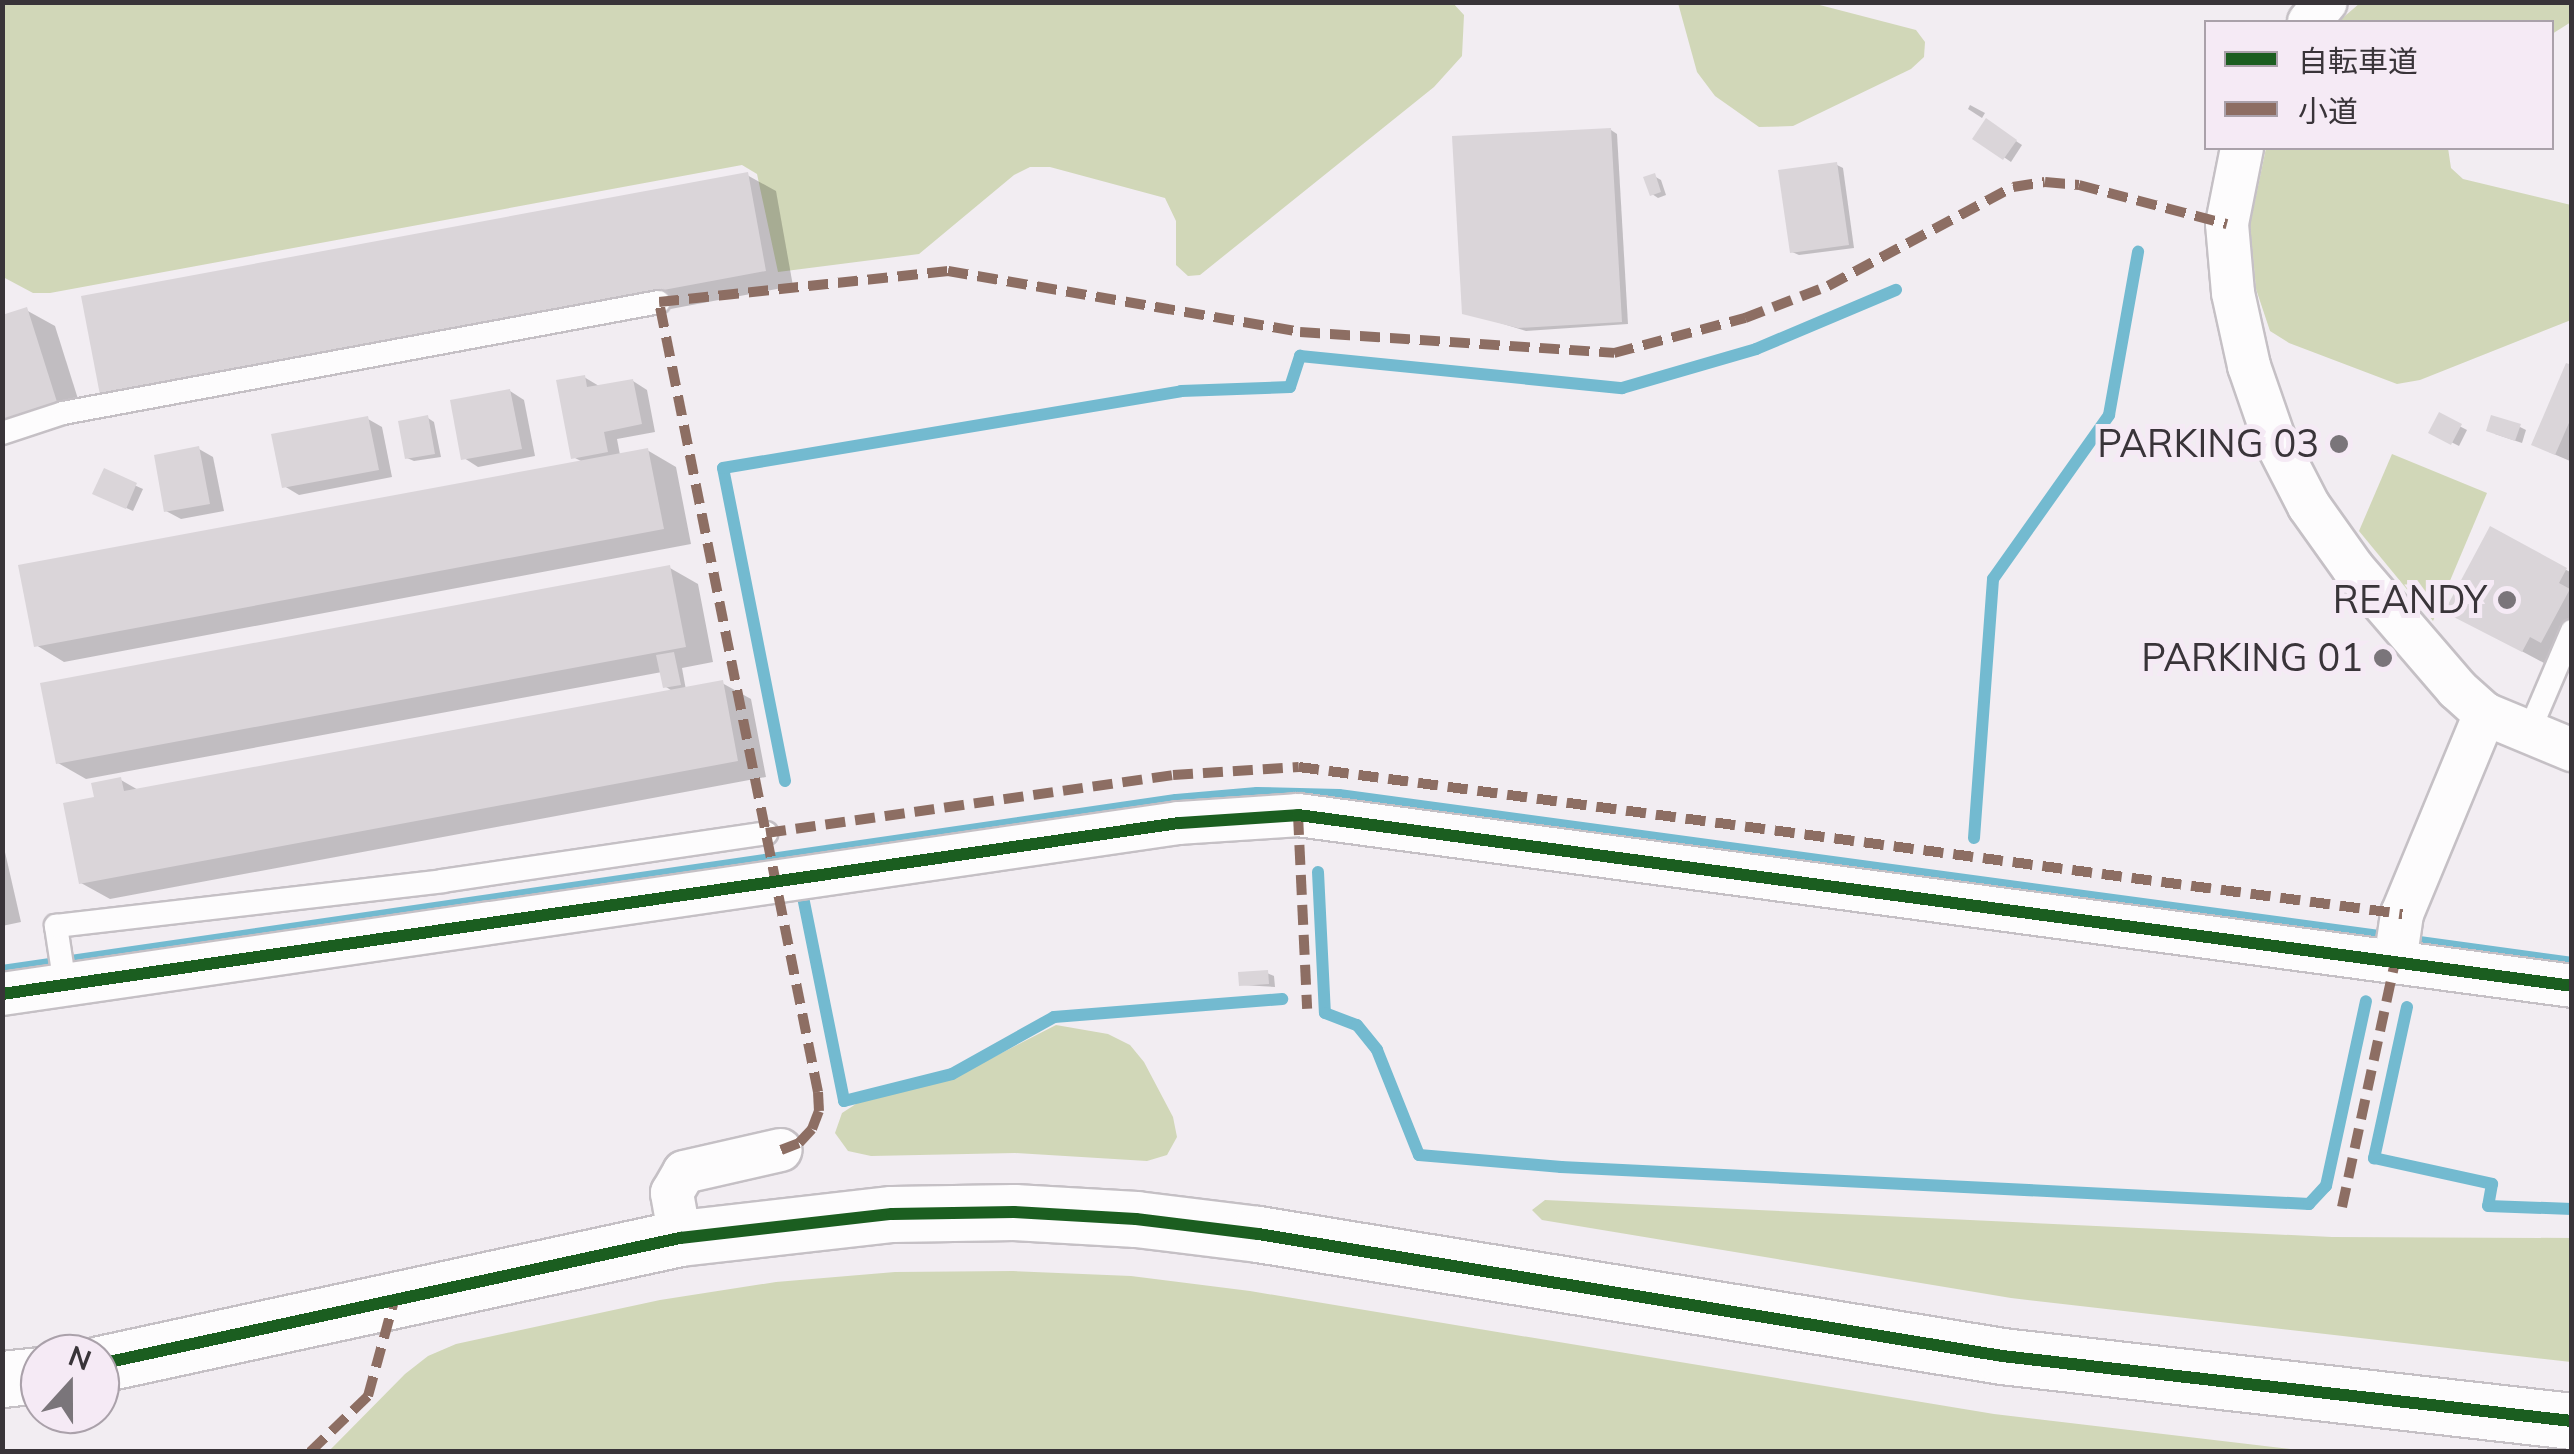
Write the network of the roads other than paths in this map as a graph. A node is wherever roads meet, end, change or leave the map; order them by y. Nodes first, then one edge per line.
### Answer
1 (2242, 150) edge
2 (660, 302) dead end
3 (2, 432) edge
4 (2572, 631) edge
5 (2486, 714) junction
6 (2528, 734) junction
7 (2572, 750) edge
8 (766, 833) dead end
9 (2395, 962) junction
10 (64, 978) junction
11 (2572, 986) edge
12 (2, 994) edge
13 (781, 1150) dead end
14 (680, 1238) junction
15 (120, 1360) edge
16 (2572, 1421) edge

1 - 5 street
2 - 3 lane
4 - 6 lane
5 - 6 street
5 - 9 street
6 - 7 street
8 - 10 lane
9 - 10 street
9 - 11 street
10 - 12 street
13 - 14 street
14 - 15 street
14 - 16 street

